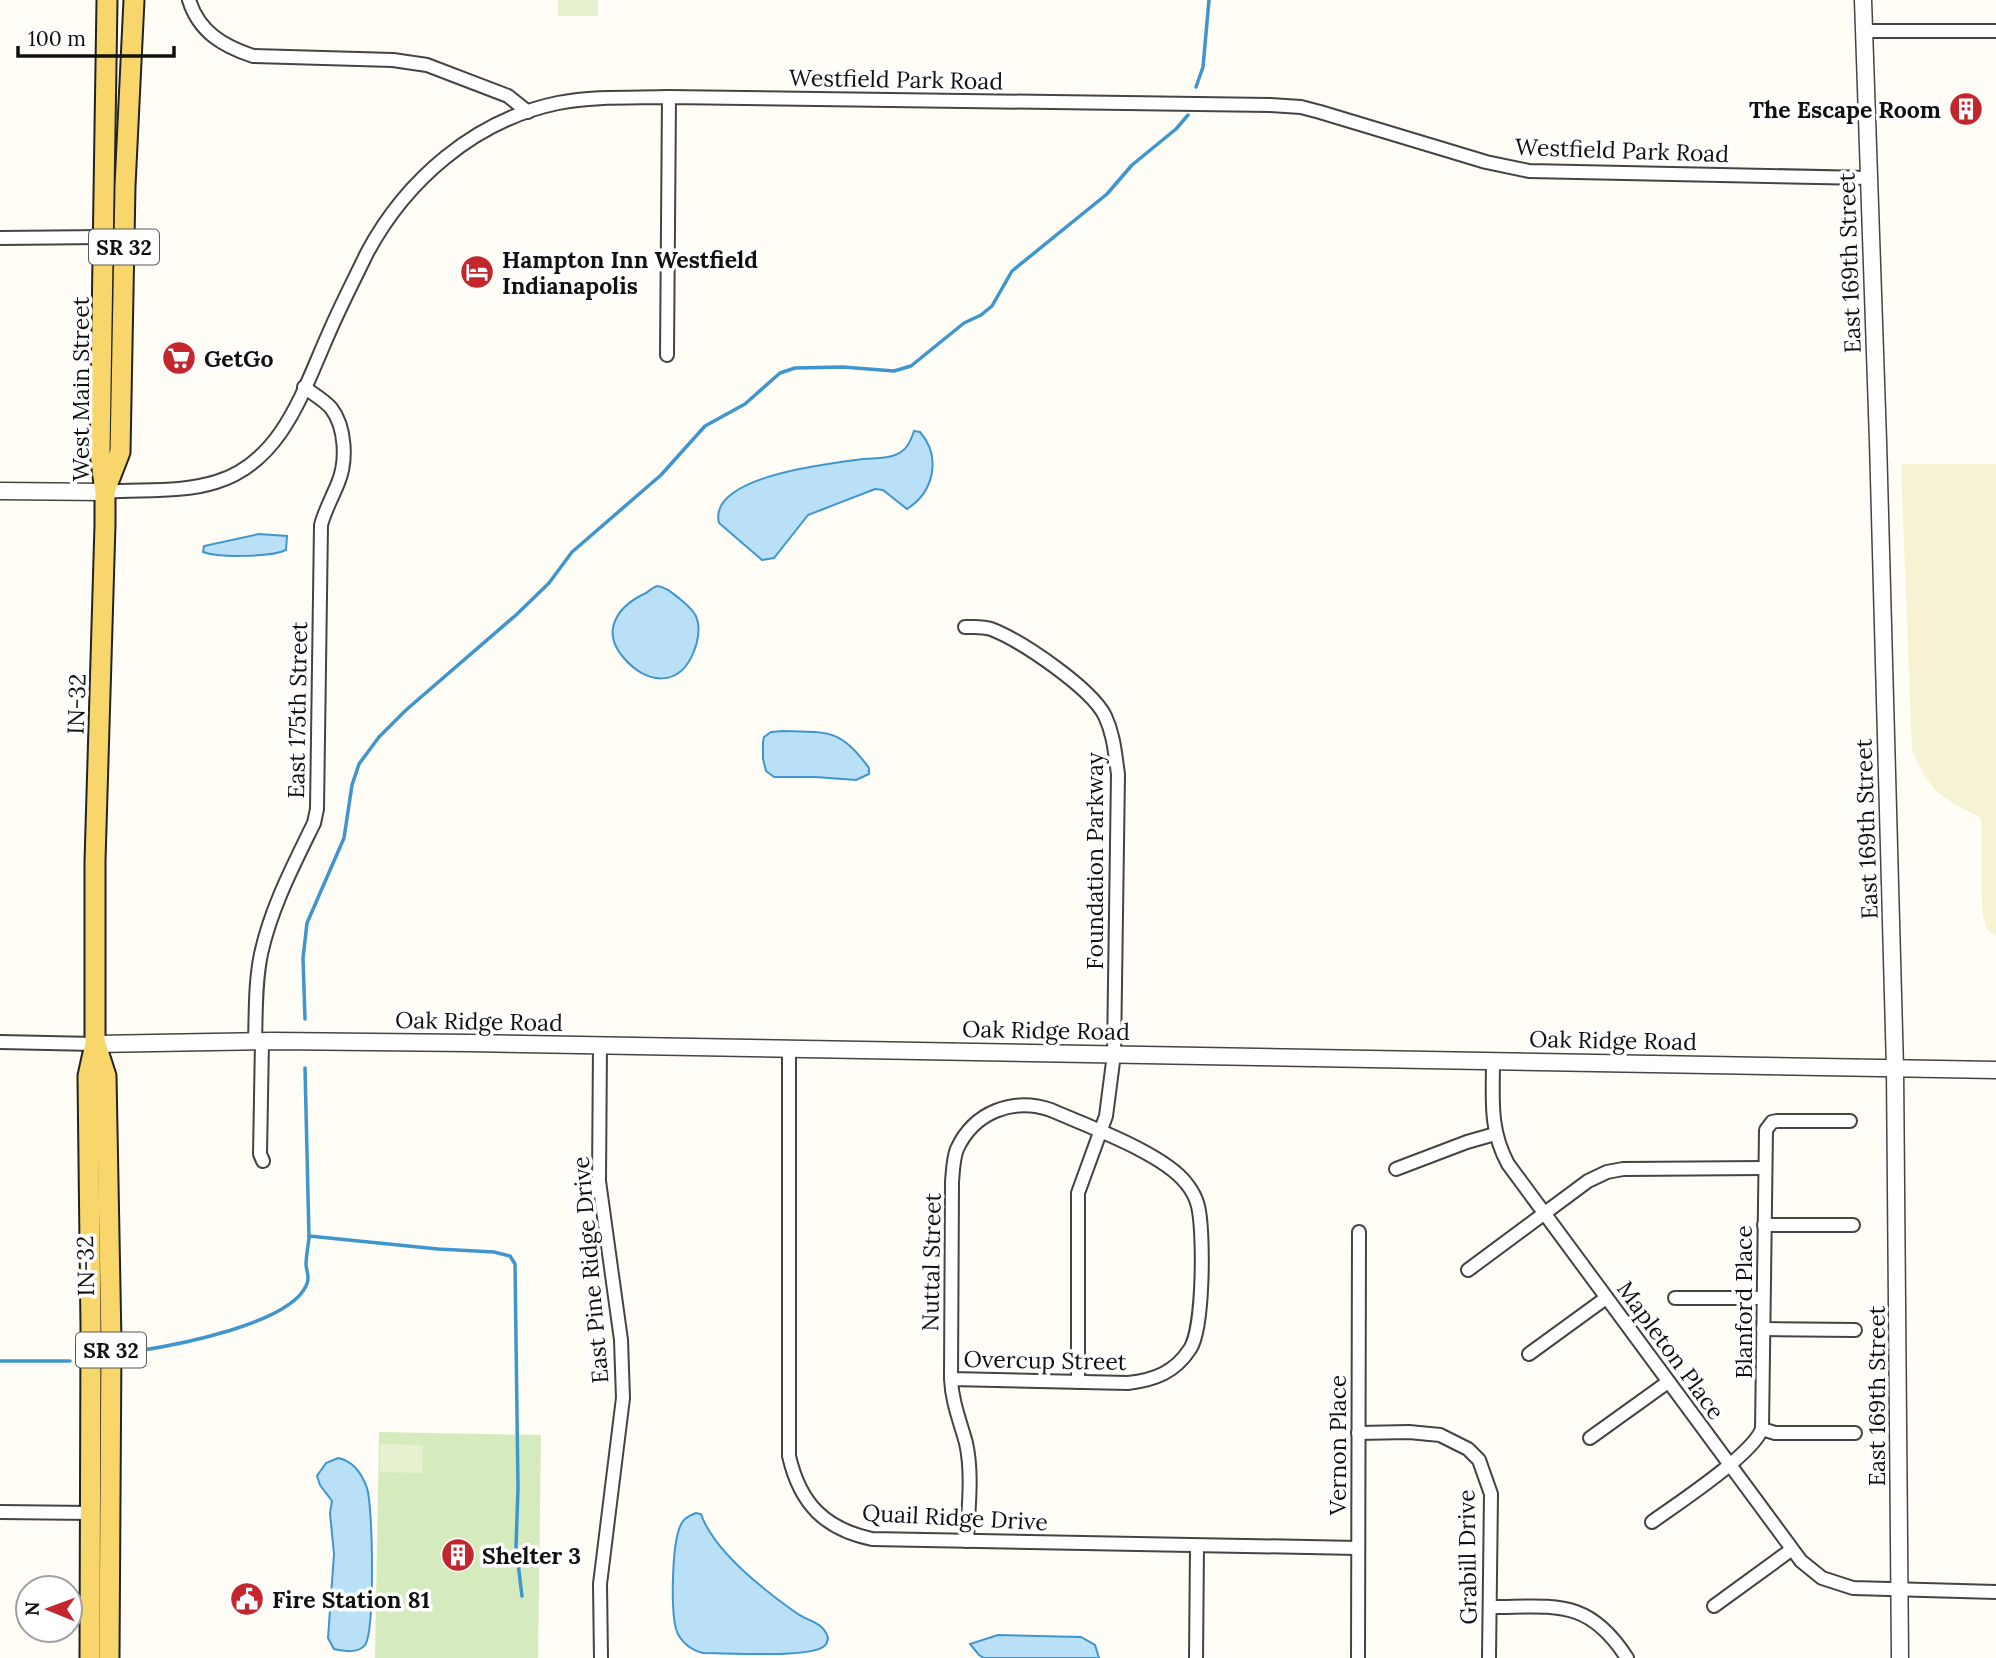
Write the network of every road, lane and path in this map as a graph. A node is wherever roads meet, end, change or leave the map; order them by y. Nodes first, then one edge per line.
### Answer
1 (107, 0) edge
2 (134, 0) edge
3 (189, 0) edge
4 (1863, 0) edge
5 (1864, 31) junction
6 (1996, 31) edge
7 (669, 97) junction
8 (528, 112) junction
9 (1869, 178) junction
10 (104, 237) junction
11 (0, 238) edge
12 (667, 355) dead end
13 (304, 387) junction
14 (0, 491) edge
15 (105, 492) junction
16 (965, 626) dead end
17 (258, 1041) junction
18 (0, 1042) edge
19 (96, 1044) junction
20 (600, 1045) junction
21 (789, 1049) junction
22 (1114, 1054) junction
23 (1493, 1060) junction
24 (1895, 1069) junction
25 (1996, 1070) edge
26 (1850, 1121) dead end
27 (1100, 1132) junction
28 (1495, 1134) junction
29 (263, 1161) dead end
30 (1764, 1168) junction
31 (1396, 1170) dead end
32 (1544, 1213) junction
33 (1853, 1225) dead end
34 (1764, 1226) junction
35 (1359, 1232) dead end
36 (1468, 1270) dead end
37 (1606, 1298) junction
38 (1675, 1298) dead end
39 (1763, 1298) junction
40 (1763, 1329) junction
41 (1855, 1330) dead end
42 (1529, 1354) dead end
43 (951, 1379) junction
44 (1078, 1382) junction
45 (1668, 1382) junction
46 (1762, 1429) junction
47 (1359, 1433) junction
48 (1855, 1433) dead end
49 (1590, 1438) dead end
50 (1729, 1464) junction
51 (0, 1512) edge
52 (91, 1513) junction
53 (1652, 1522) dead end
54 (967, 1541) junction
55 (1197, 1546) junction
56 (1358, 1548) junction
57 (1791, 1550) junction
58 (1900, 1590) junction
59 (1996, 1592) edge
60 (1714, 1606) dead end
61 (1490, 1607) junction
62 (90, 1658) edge
63 (109, 1658) edge
64 (601, 1658) edge
65 (1196, 1658) edge
66 (1358, 1658) edge
67 (1489, 1658) edge
68 (1627, 1658) edge
69 (1900, 1658) edge

1 - 10 main road, West Main Street / SR 32
2 - 15 main road, West Main Street / SR 32
3 - 8 street
4 - 5 street, East 169th Street
5 - 6 street
5 - 9 street, East 169th Street
7 - 8 street, Westfield Park Road
7 - 9 street, Westfield Park Road
7 - 12 street
8 - 13 street, Westfield Park Road
9 - 24 street, East 169th Street
10 - 11 street
10 - 15 main road, West Main Street / SR 32
13 - 15 street, Westfield Park Road
13 - 17 street, East 175th Street
14 - 15 street
15 - 19 main road, IN-32 / SR 32
16 - 22 street, Foundation Parkway
17 - 19 street, Oak Ridge Road
17 - 20 street, Oak Ridge Road
17 - 29 street, East 175th Street
18 - 19 street
19 - 52 main road, IN-32 / SR 32
19 - 63 main road, IN-32 / SR 32
20 - 21 street, Oak Ridge Road
20 - 64 street, East Pine Ridge Drive
21 - 22 street, Oak Ridge Road
21 - 54 street, Quail Ridge Drive
22 - 23 street, Oak Ridge Road
22 - 27 street, Foundation Parkway
23 - 24 street, Oak Ridge Road
23 - 28 street, Mapleton Place
24 - 25 street, Oak Ridge Road
24 - 58 street, East 169th Street
26 - 30 street, Blanford Place
27 - 43 street, Nuttal Street
27 - 44 street, Foundation Parkway
27 - 44 street, Overcup Street
28 - 31 street
28 - 32 street, Mapleton Place
30 - 32 street
30 - 34 street, Blanford Place
32 - 36 street
32 - 37 street, Mapleton Place
33 - 34 street
34 - 39 street, Blanford Place
35 - 47 street, Vernon Place
37 - 42 street
37 - 45 street, Mapleton Place
38 - 39 street
39 - 40 street, Blanford Place
40 - 41 street
40 - 46 street, Blanford Place
43 - 44 street, Overcup Street
43 - 54 street, Nuttal Street
45 - 49 street
45 - 50 street, Mapleton Place
46 - 48 street
46 - 50 street
47 - 56 street, Vernon Place
47 - 61 street, Grabill Drive
50 - 53 street
50 - 57 street, Mapleton Place
51 - 52 street
52 - 62 main road, IN-32 / SR 32
54 - 55 street, Quail Ridge Drive
55 - 56 street, Quail Ridge Drive
55 - 65 street
56 - 66 street, Vernon Place
57 - 58 street, Mapleton Place
57 - 60 street
58 - 59 street, Mapleton Place
58 - 69 street, East 169th Street
61 - 67 street, Grabill Drive
61 - 68 street

